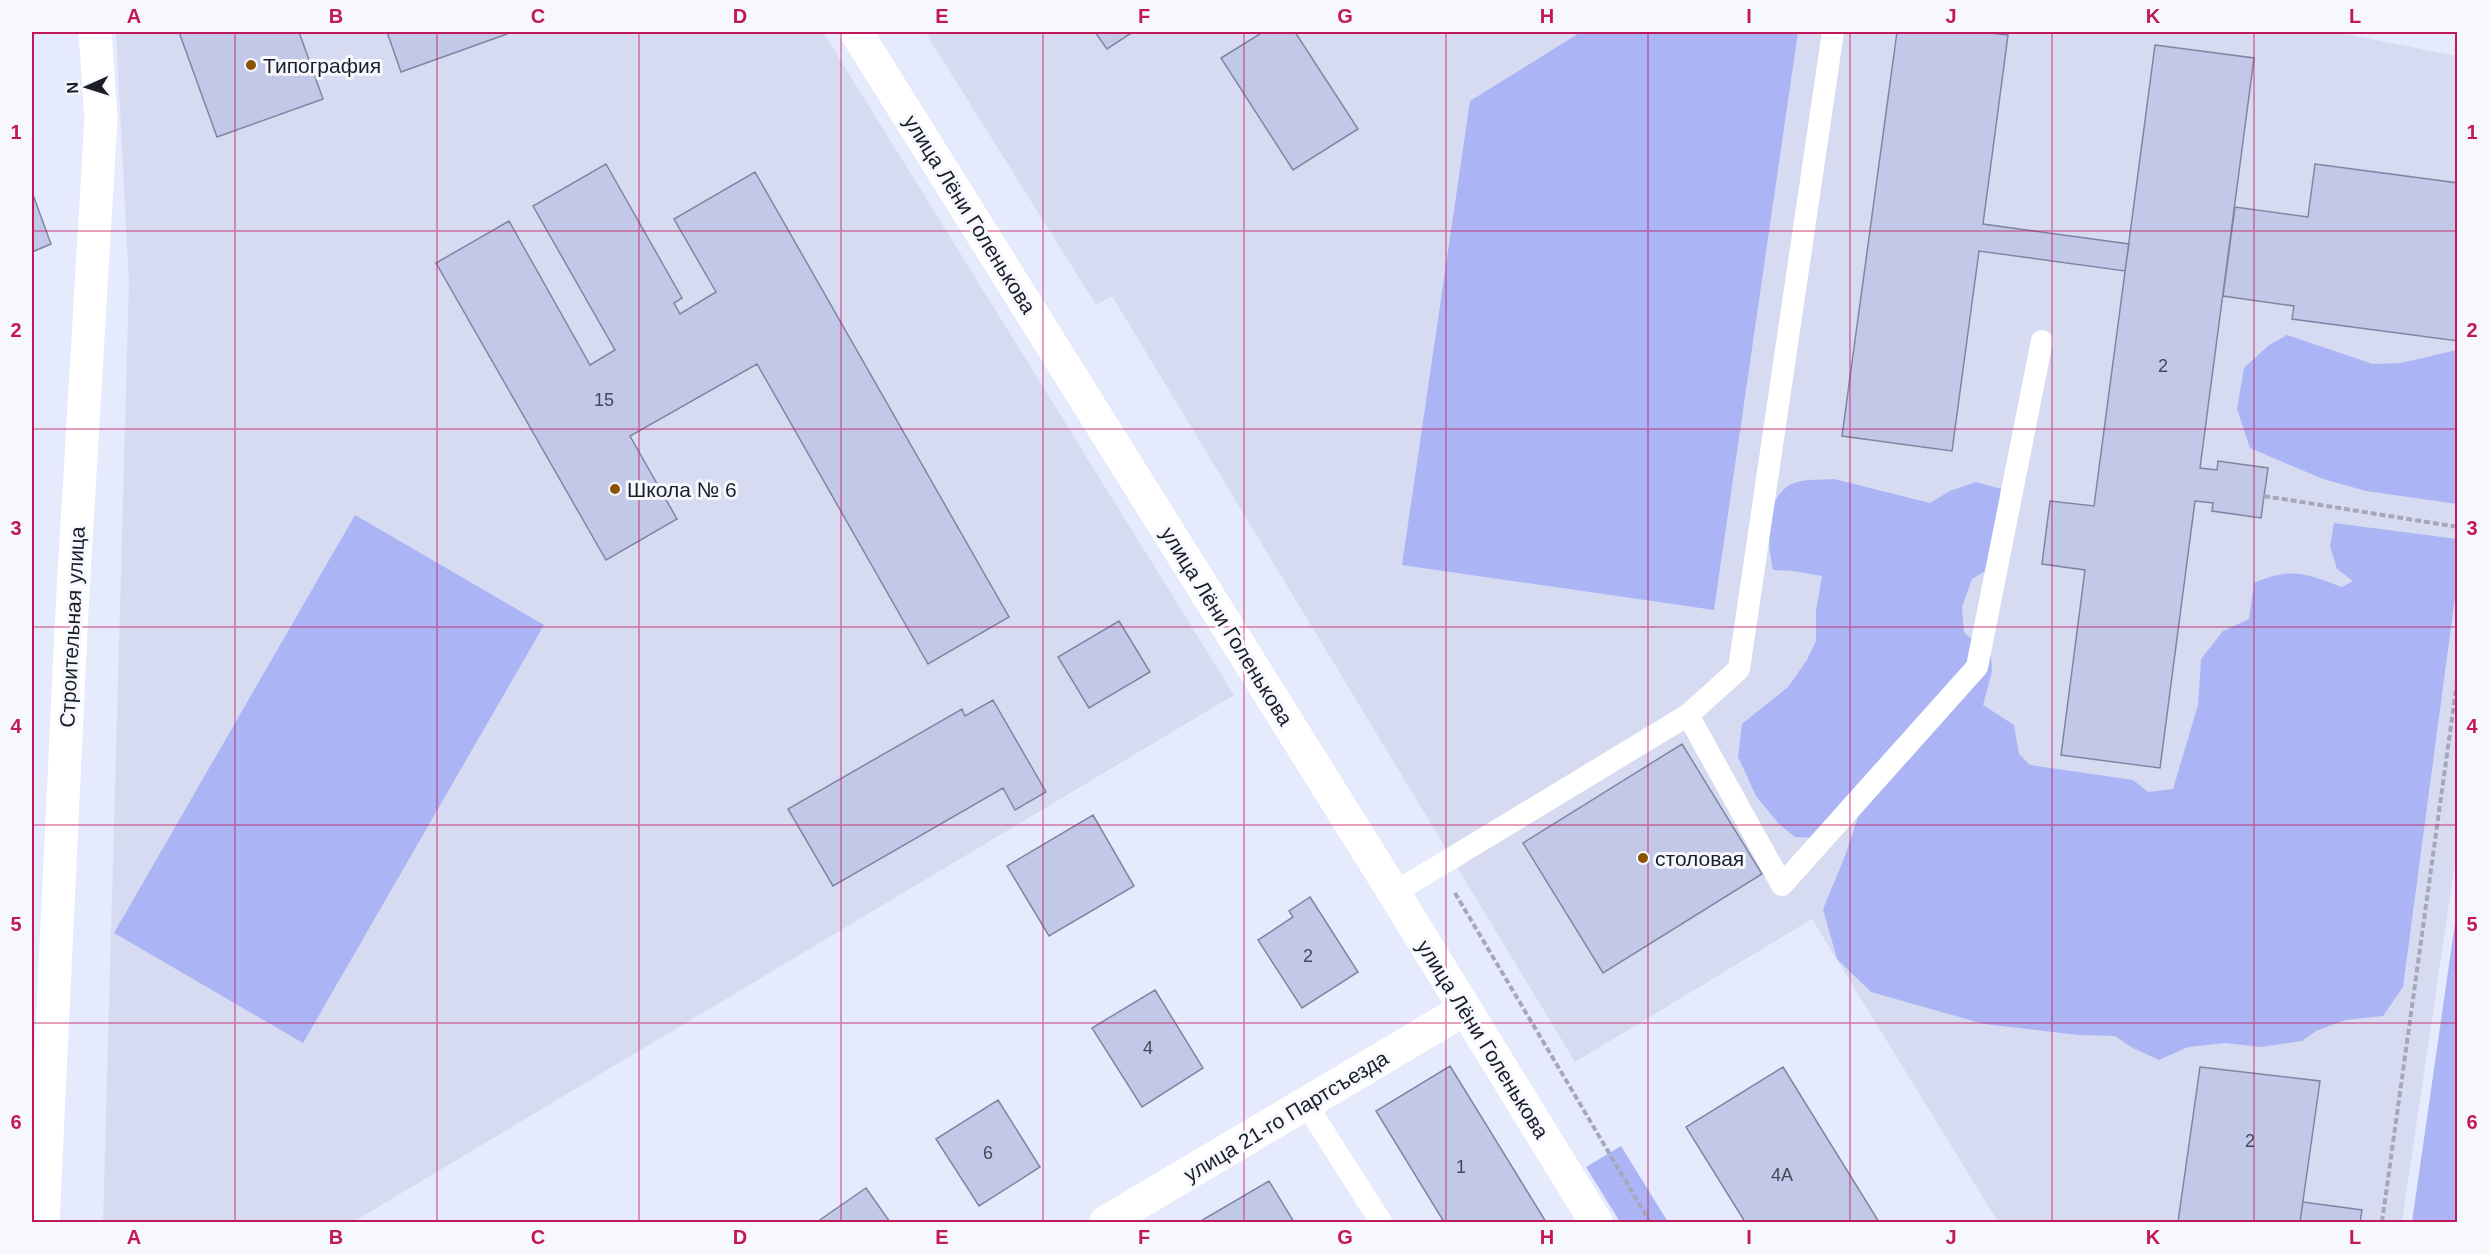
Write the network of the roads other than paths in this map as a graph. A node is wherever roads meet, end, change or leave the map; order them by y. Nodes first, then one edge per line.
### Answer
1 (94, 32) edge
2 (856, 32) edge
3 (1833, 32) edge
4 (2042, 341) dead end
5 (1688, 715) junction
6 (1394, 893) junction
7 (1465, 1009) junction
8 (41, 1057) edge
9 (1306, 1104) junction
10 (43, 1222) edge
11 (1106, 1222) edge
12 (1381, 1222) edge
13 (1596, 1222) edge

1 - 8 street, Строительная улица
2 - 6 street, улица Лёни Голенькова
3 - 5 lane
4 - 5 lane
5 - 6 lane
6 - 7 street, улица Лёни Голенькова
7 - 9 street, улица 21-го Партсъезда
7 - 13 street, улица Лёни Голенькова
8 - 10 street, Строительная улица
9 - 11 street, улица 21-го Партсъезда
9 - 12 lane

